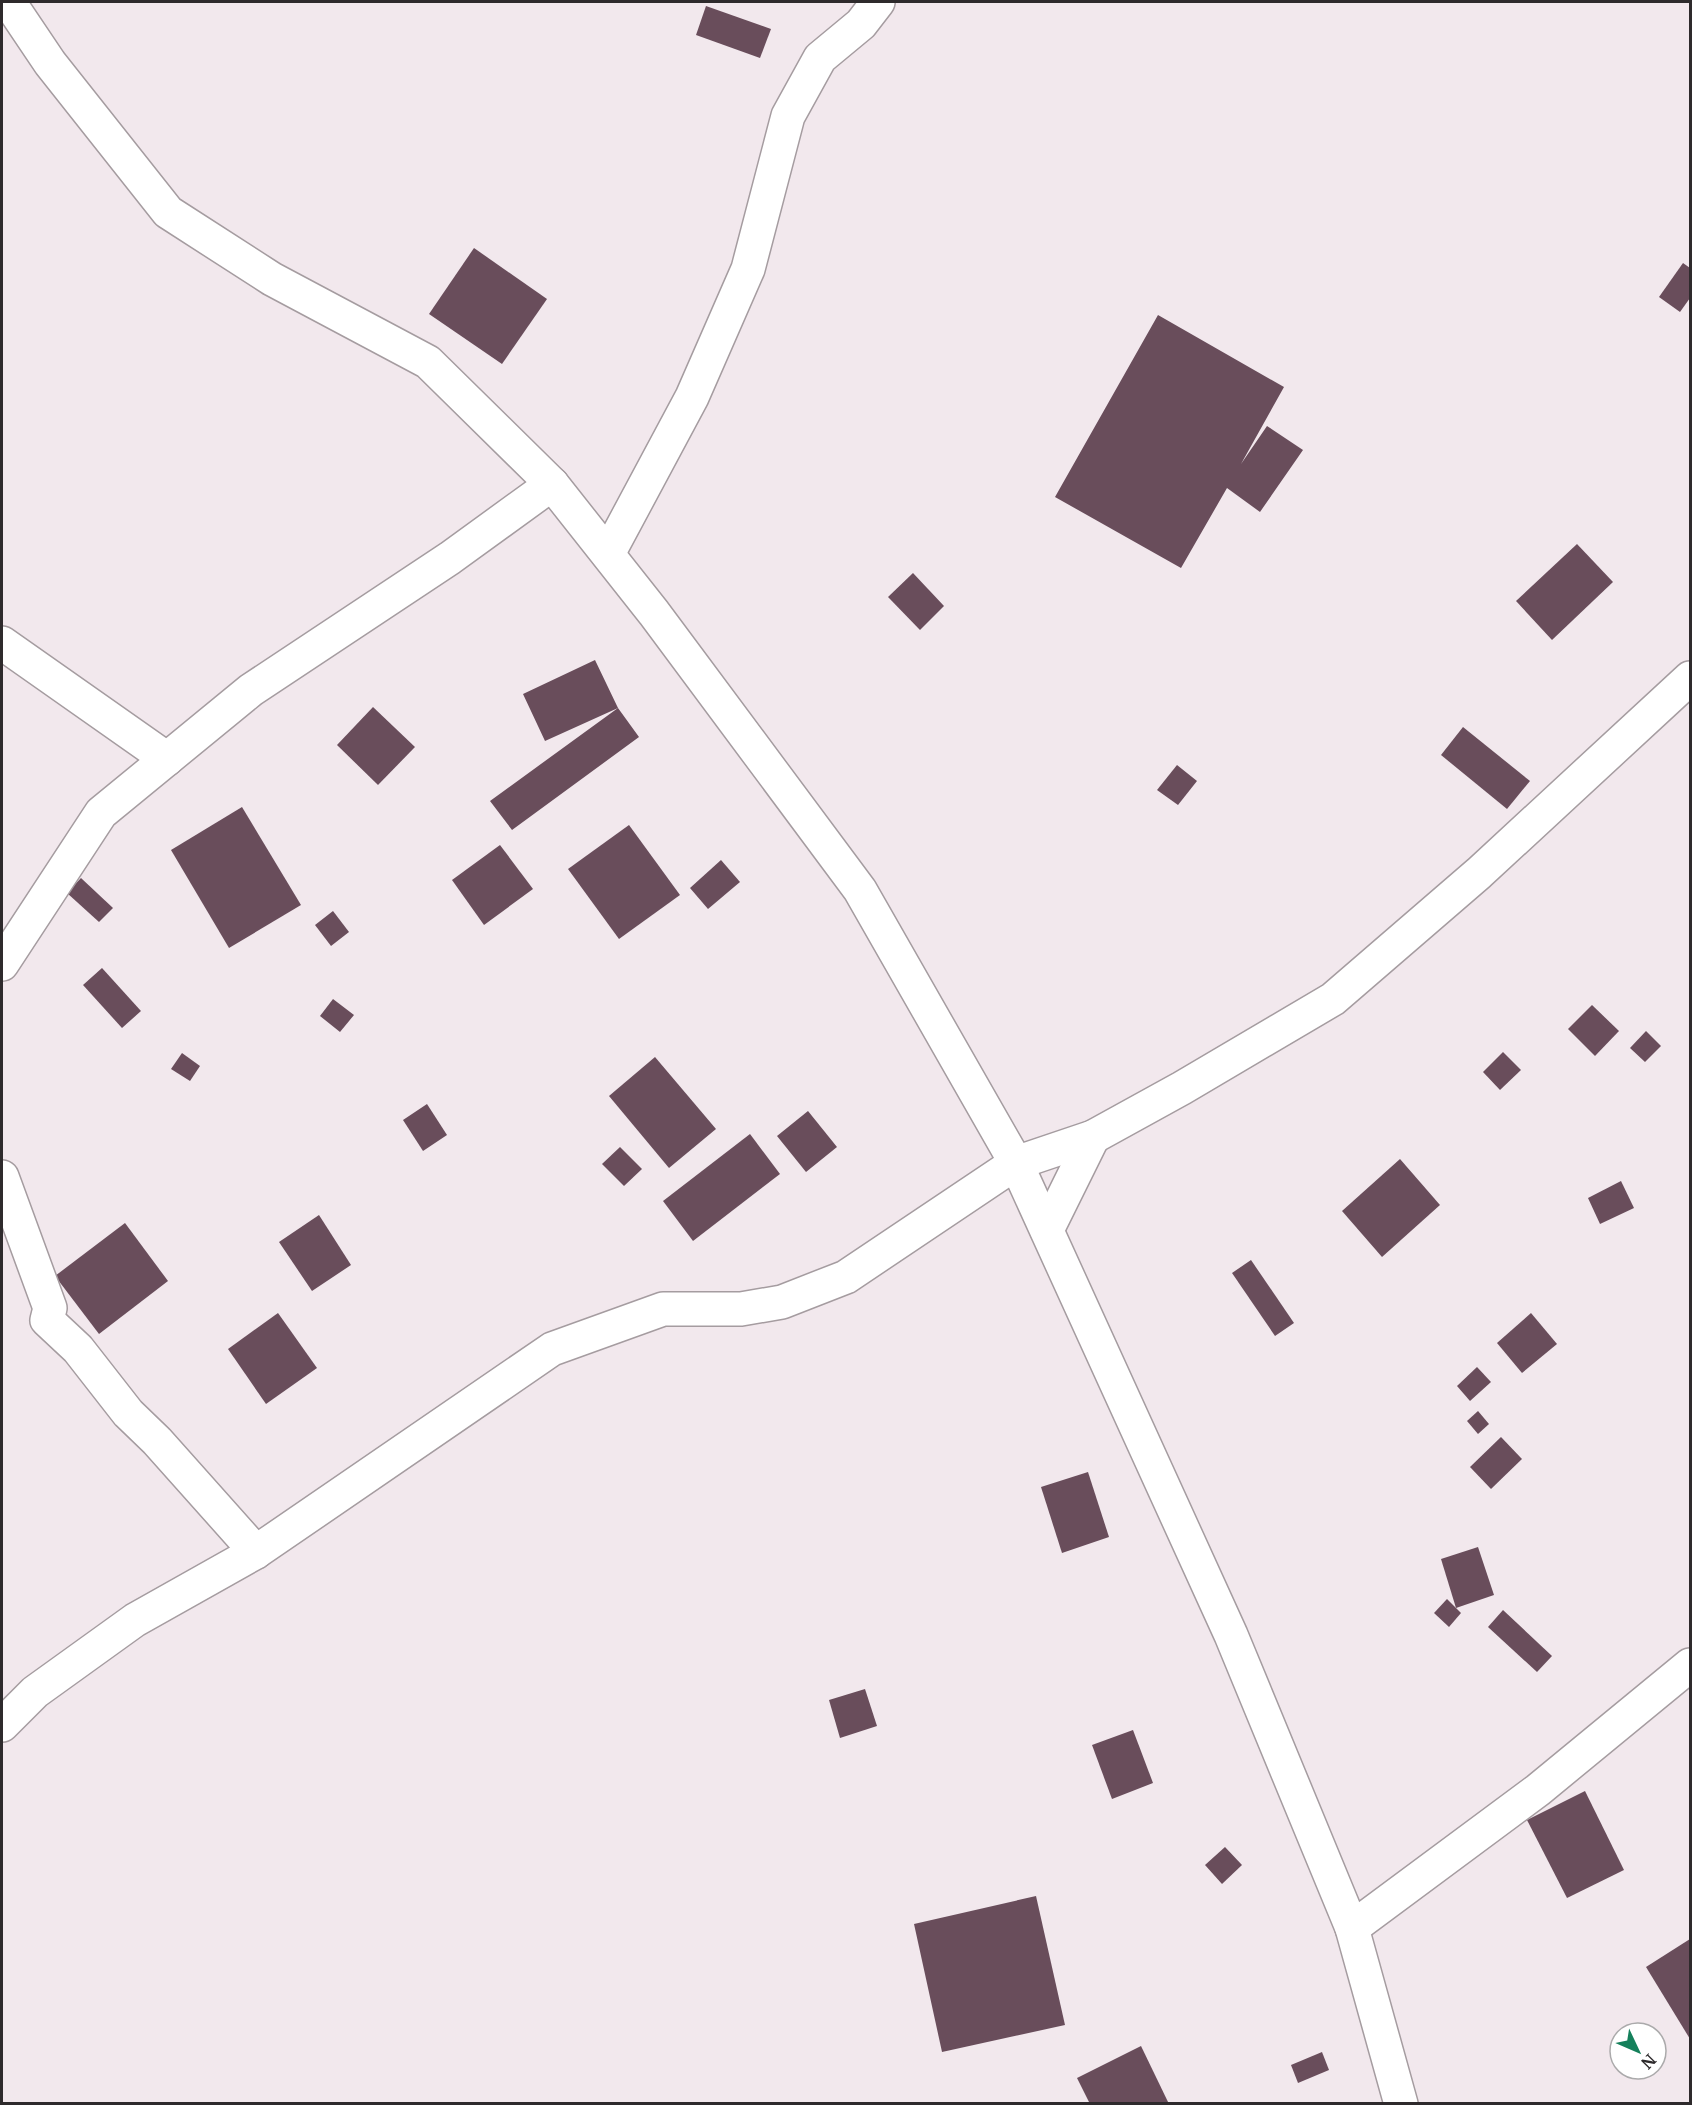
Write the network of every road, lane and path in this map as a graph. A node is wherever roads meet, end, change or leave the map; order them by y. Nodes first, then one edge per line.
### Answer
1 (9, 2) edge
2 (878, 2) edge
3 (552, 484) junction
4 (608, 554) junction
5 (2, 643) edge
6 (1690, 678) edge
7 (167, 759) junction
8 (2, 964) edge
9 (1093, 1137) junction
10 (1016, 1163) junction
11 (2, 1177) edge
12 (1047, 1230) junction
13 (256, 1552) junction
14 (1690, 1665) edge
15 (2, 1725) edge
16 (1352, 1928) junction
17 (1401, 2103) edge

1 - 3 street
2 - 4 street
3 - 4 street
3 - 7 street
4 - 10 street
5 - 7 street
6 - 9 street
7 - 8 street
9 - 10 street
9 - 12 street
10 - 12 street
10 - 13 street
11 - 13 street
12 - 16 street
13 - 15 street
14 - 16 street
16 - 17 street

